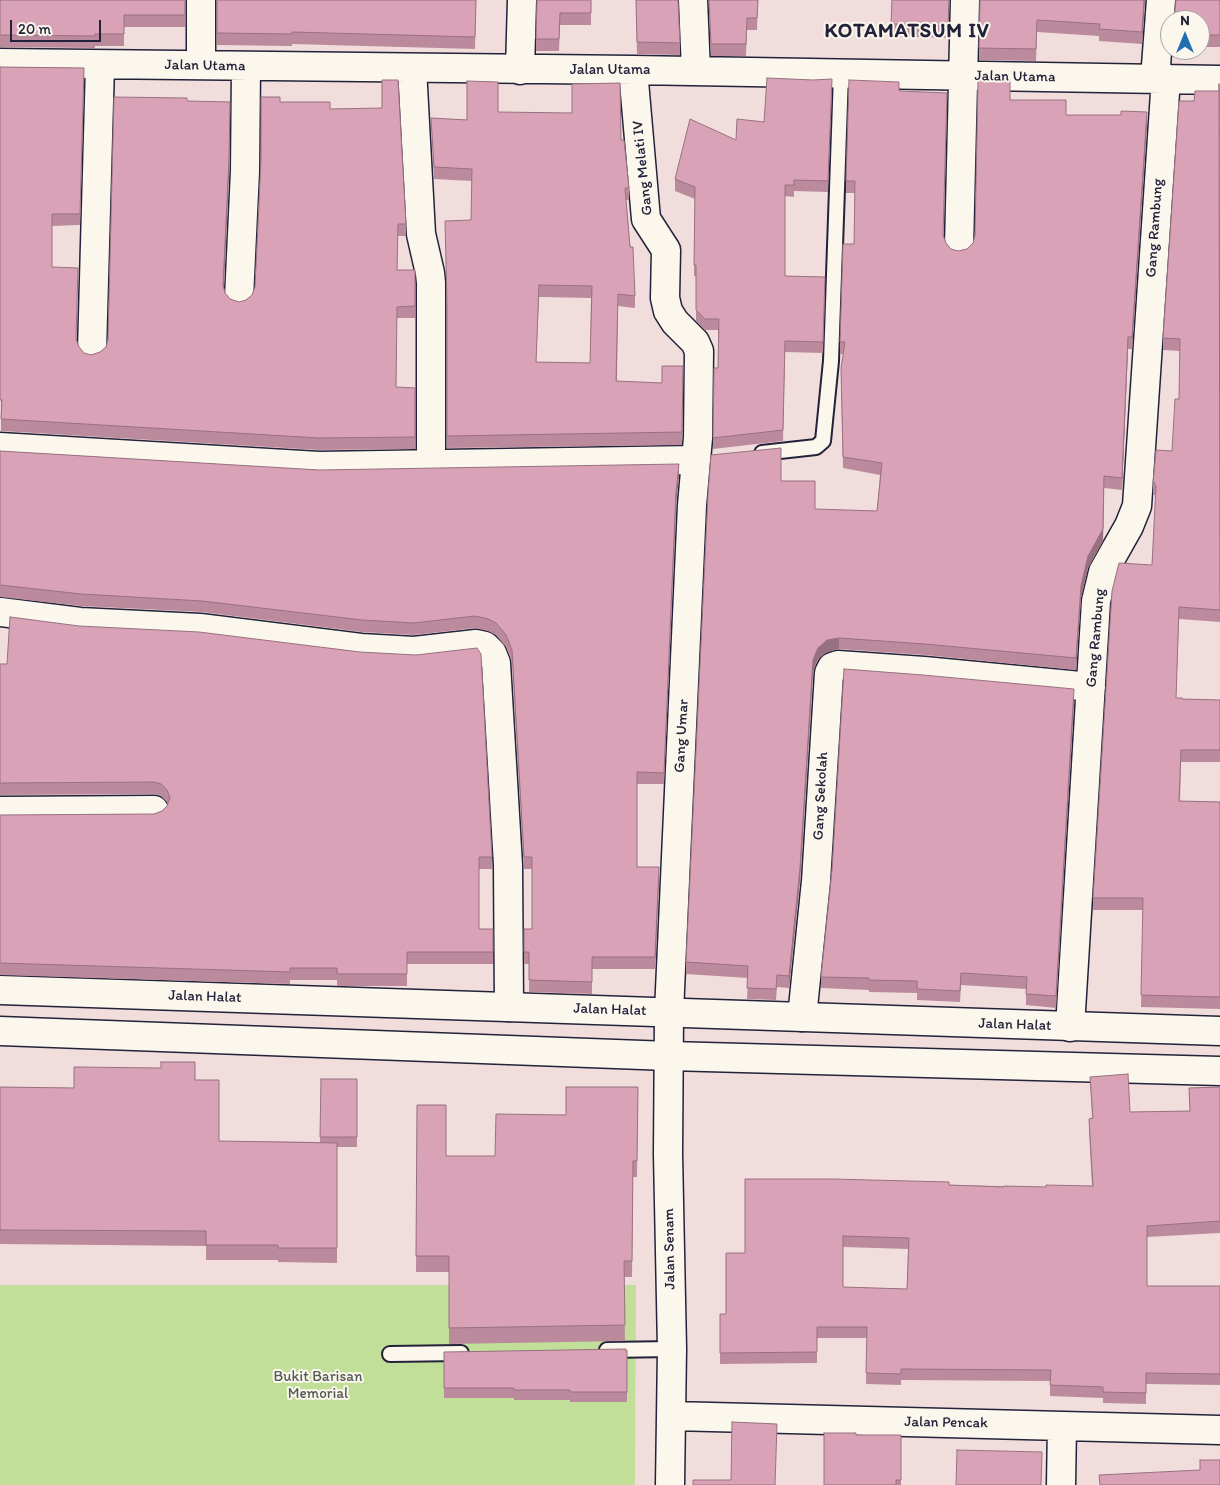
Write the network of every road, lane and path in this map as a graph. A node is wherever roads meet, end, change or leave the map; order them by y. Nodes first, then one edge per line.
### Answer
1 (201, 0) edge
2 (522, 0) edge
3 (692, 0) edge
4 (965, 0) edge
5 (1161, 0) edge
6 (0, 63) edge
7 (100, 65) junction
8 (201, 65) junction
9 (246, 67) junction
10 (412, 68) junction
11 (520, 70) junction
12 (633, 70) junction
13 (696, 71) junction
14 (841, 74) junction
15 (963, 76) junction
16 (1160, 79) junction
17 (1220, 80) edge
18 (959, 248) dead end
19 (239, 298) dead end
20 (92, 351) dead end
21 (0, 447) edge
22 (751, 454) edge
23 (705, 459) junction
24 (431, 464) junction
25 (0, 612) edge
26 (1091, 687) junction
27 (154, 810) dead end
28 (0, 811) edge
29 (0, 990) edge
30 (509, 1007) junction
31 (669, 1012) junction
32 (802, 1018) junction
33 (1070, 1027) junction
34 (0, 1031) edge
35 (1220, 1031) edge
36 (669, 1056) junction
37 (1220, 1071) edge
38 (672, 1349) junction
39 (595, 1350) edge
40 (478, 1352) edge
41 (390, 1354) dead end
42 (672, 1416) junction
43 (1062, 1426) junction
44 (1220, 1430) edge
45 (670, 1485) edge
46 (1061, 1485) edge

1 - 8 street
2 - 11 street
3 - 13 street
4 - 15 street
5 - 16 street, Gang Rambung
6 - 7 street, Jalan Utama
7 - 8 street, Jalan Utama
7 - 20 street
8 - 9 street, Jalan Utama
9 - 10 street, Jalan Utama
9 - 19 street
10 - 11 street, Jalan Utama
10 - 24 street
11 - 12 street, Jalan Utama
12 - 13 street, Jalan Utama
12 - 23 street, Gang Melati IV
13 - 14 street, Jalan Utama
14 - 15 street, Jalan Utama
14 - 22 lane
15 - 16 street, Jalan Utama
15 - 18 street
16 - 17 street, Jalan Utama
16 - 26 street, Gang Rambung
21 - 24 street
23 - 24 street
23 - 31 street, Gang Umar
25 - 30 street
26 - 32 street, Gang Sekolah
26 - 33 street, Gang Rambung
27 - 28 street
29 - 30 street, Jalan Halat
30 - 31 street, Jalan Halat
31 - 32 street, Jalan Halat
31 - 36 street, Jalan Senam
32 - 33 street, Jalan Halat
33 - 35 street, Jalan Halat
34 - 36 street
36 - 37 street
36 - 38 street, Jalan Senam
38 - 39 lane
38 - 42 street, Jalan Senam
40 - 41 lane
42 - 43 street, Jalan Pencak
42 - 45 street, Jalan Senam
43 - 44 street, Jalan Pencak
43 - 46 street

